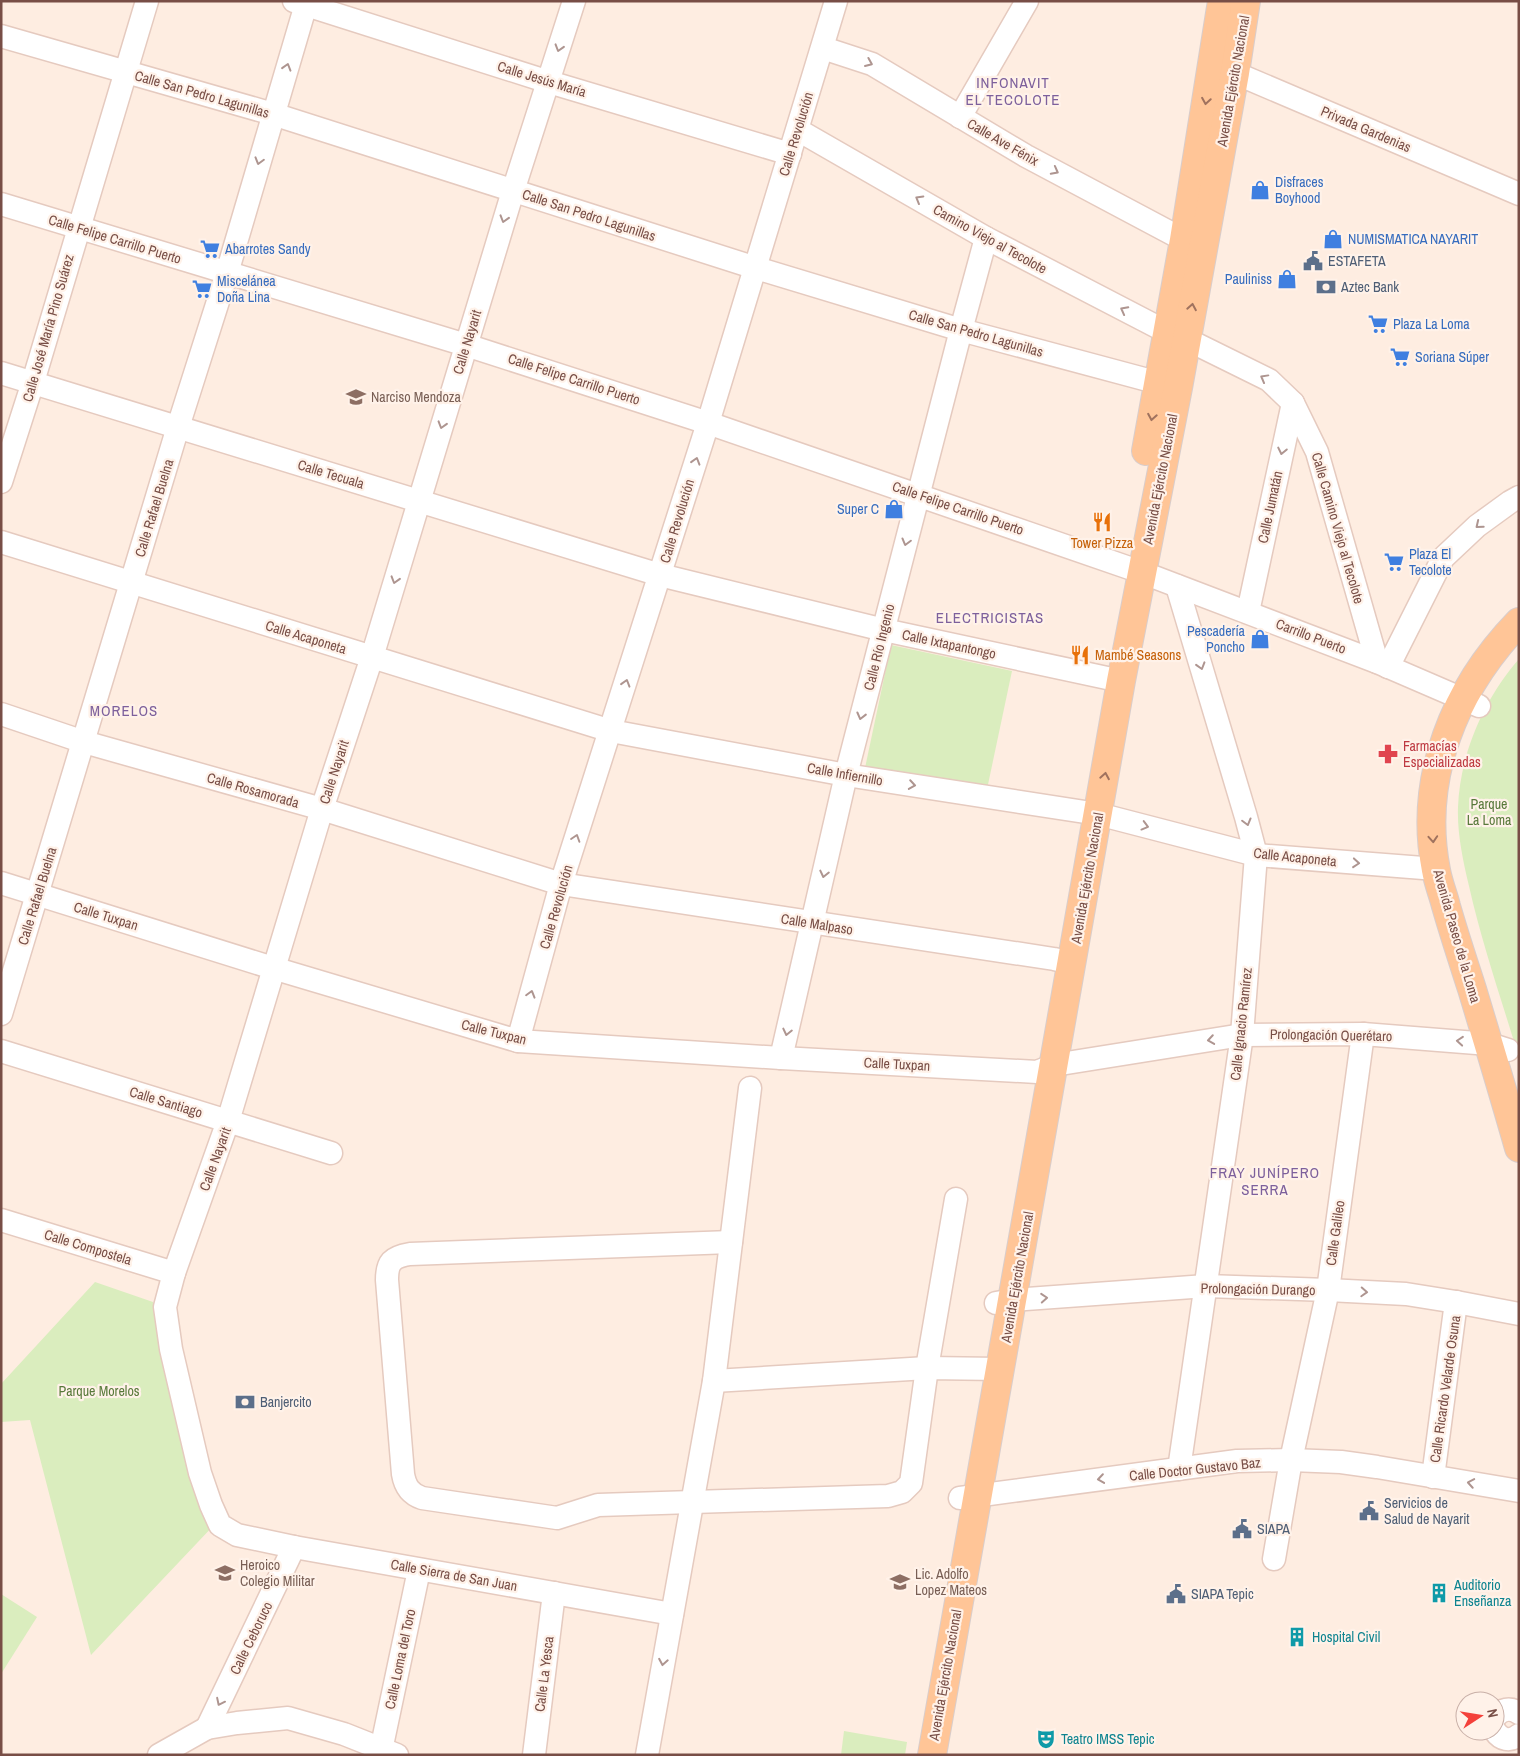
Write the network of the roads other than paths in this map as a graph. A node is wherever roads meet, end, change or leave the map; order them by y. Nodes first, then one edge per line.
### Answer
1 (147, 1) edge
2 (574, 1) edge
3 (836, 1) edge
4 (1026, 1) edge
5 (1222, 1) edge
6 (1246, 1) edge
7 (302, 2) edge
8 (1, 36) edge
9 (822, 48) junction
10 (1223, 70) junction
11 (126, 72) junction
12 (549, 82) junction
13 (273, 114) junction
14 (960, 117) junction
15 (798, 130) junction
16 (790, 154) junction
17 (513, 191) junction
18 (1519, 194) edge
19 (1, 204) edge
20 (78, 228) junction
21 (986, 238) junction
22 (1184, 240) junction
23 (756, 268) junction
24 (227, 273) junction
25 (961, 330) junction
26 (1177, 336) junction
27 (466, 345) junction
28 (1, 373) edge
29 (33, 382) junction
30 (1168, 386) junction
31 (1293, 403) junction
32 (708, 423) junction
33 (178, 427) junction
34 (1, 482) edge
35 (919, 495) junction
36 (1519, 497) edge
37 (418, 501) junction
38 (1, 542) edge
39 (1133, 569) junction
40 (660, 575) junction
41 (131, 582) junction
42 (1177, 586) junction
43 (1248, 612) junction
44 (1519, 622) edge
45 (884, 630) junction
46 (1519, 648) edge
47 (372, 657) junction
48 (1382, 664) junction
49 (1113, 680) junction
50 (1470, 702) junction
51 (1, 714) edge
52 (611, 731) junction
53 (84, 742) junction
54 (846, 775) junction
55 (322, 810) junction
56 (1089, 813) junction
57 (1256, 855) junction
58 (1436, 869) junction
59 (1, 883) edge
60 (561, 884) junction
61 (38, 894) junction
62 (812, 923) junction
63 (1063, 961) junction
64 (273, 968) junction
65 (1, 1014) edge
66 (1363, 1034) junction
67 (1242, 1035) junction
68 (518, 1041) junction
69 (1498, 1047) junction
70 (1, 1051) edge
71 (781, 1058) junction
72 (1046, 1068) junction
73 (1519, 1087) edge
74 (750, 1088) dead end
75 (228, 1121) junction
76 (1519, 1148) edge
77 (331, 1153) dead end
78 (956, 1199) dead end
79 (1, 1220) edge
80 (731, 1242) junction
81 (174, 1273) junction
82 (1206, 1286) junction
83 (1328, 1290) junction
84 (1004, 1301) junction
85 (1456, 1302) junction
86 (1519, 1314) edge
87 (926, 1368) junction
88 (992, 1369) junction
89 (714, 1381) junction
90 (1291, 1460) junction
91 (1179, 1469) junction
92 (1433, 1477) junction
93 (1519, 1491) edge
94 (968, 1497) junction
95 (692, 1503) junction
96 (237, 1535) joint
97 (294, 1547) junction
98 (1274, 1559) dead end
99 (419, 1570) junction
100 (554, 1592) junction
101 (672, 1614) junction
102 (1505, 1709) edge
103 (1519, 1713) edge
104 (207, 1728) junction
105 (1519, 1735) edge
106 (1505, 1738) edge
107 (386, 1752) edge
108 (159, 1755) edge
109 (534, 1755) edge
110 (647, 1755) edge
111 (916, 1755) edge
112 (932, 1755) edge

1 - 11 street, Calle José María Pino Suárez
2 -> 12 street, Calle Nayarit
3 - 9 street, Calle Revolución
4 - 14 street
5 - 10 main road, Avenida Ejército Nacional
6 - 10 main road, Avenida Ejército Nacional
7 - 12 street, Calle Jesús María
13 -> 7 street, Calle Rafael Buelna
8 - 11 street, Calle San Pedro Lagunillas
9 -> 14 street, Calle Ave Fénix
9 - 15 street, Calle Revolución
10 - 18 street, Privada Gardenias
10 -> 22 main road, Avenida Ejército Nacional
26 -> 10 main road, Avenida Ejército Nacional
11 - 13 street, Calle San Pedro Lagunillas
11 - 20 street, Calle José María Pino Suárez
12 - 16 street, Calle Jesús María
12 - 17 street, Calle Nayarit
13 - 17 street, Calle San Pedro Lagunillas
13 -> 24 street, Calle Rafael Buelna
14 -> 22 street, Calle Ave Fénix
15 - 16 street, Calle Revolución
21 -> 15 street, Camino Viejo al Tecolote
16 - 23 street, Calle Revolución
17 - 23 street, Calle San Pedro Lagunillas
17 -> 27 street, Calle Nayarit
19 - 20 street, Calle Felipe Carrillo Puerto
20 - 24 street, Calle Felipe Carrillo Puerto
20 - 29 street, Calle José María Pino Suárez
21 - 25 street, Calle Río Ingenio
26 -> 21 street, Camino Viejo al Tecolote
22 - 26 main road, Avenida Ejército Nacional
23 - 25 street, Calle San Pedro Lagunillas
23 - 32 street, Calle Revolución
24 - 27 street, Calle Felipe Carrillo Puerto
24 - 33 street, Calle Rafael Buelna
25 - 30 street, Calle San Pedro Lagunillas
25 - 35 street, Calle Río Ingenio
26 - 30 main road, Avenida Ejército Nacional
31 -> 26 street, Calle Camino Viejo al Tecolote
27 - 32 street, Calle Felipe Carrillo Puerto
27 -> 37 street, Calle Nayarit
28 - 29 street, Calle Tecuala
29 - 33 street, Calle Tecuala
29 - 34 street, Calle José María Pino Suárez
30 - 39 main road, Avenida Ejército Nacional
31 -> 43 street, Calle Jumatán
31 - 48 street, Calle Camino Viejo al Tecolote
32 - 35 street, Calle Felipe Carrillo Puerto
40 -> 32 street, Calle Revolución
33 - 37 street, Calle Tecuala
33 - 41 street, Calle Rafael Buelna
35 - 39 street, Calle Felipe Carrillo Puerto
35 -> 45 street, Calle Río Ingenio
36 -> 48 street
37 - 40 street, Calle Tecuala
37 -> 47 street, Calle Nayarit
38 - 41 street, Calle Acaponeta
39 - 42 street, Carrillo Puerto
39 - 49 main road, Avenida Ejército Nacional
40 - 45 street, Calle Ixtapantongo
52 -> 40 street, Calle Revolución
41 - 47 street, Calle Acaponeta
41 - 53 street, Calle Rafael Buelna
42 - 43 street, Carrillo Puerto
42 -> 57 street, Calle Ignacio Ramírez
43 - 48 street, Carrillo Puerto
44 - 50 main road, Avenida Paseo de la Loma
45 - 49 street, Calle Ixtapantongo
45 -> 54 street, Calle Río Ingenio
46 - 50 main road, Avenida Paseo de la Loma
47 - 52 street, Calle Acaponeta
47 - 55 street, Calle Nayarit
48 - 50 street, Carrillo Puerto
49 - 56 main road, Avenida Ejército Nacional
50 -> 58 main road, Avenida Paseo de la Loma
50 - 69 main road, Avenida Paseo de la Loma
51 - 53 street, Calle Rosamorada
52 - 54 street, Calle Infiernillo
60 -> 52 street, Calle Revolución
53 - 55 street, Calle Rosamorada
53 - 61 street, Calle Rafael Buelna
54 -> 56 street, Calle Infiernillo
54 -> 62 street, Calle Río Ingenio
55 - 60 street, Calle Rosamorada
55 - 64 street, Calle Nayarit
56 -> 57 street, Calle Acaponeta
56 - 63 main road, Avenida Ejército Nacional
57 -> 58 street, Calle Acaponeta
57 - 67 street, Calle Ignacio Ramírez
58 - 69 main road, Avenida Paseo de la Loma
59 - 61 street, Calle Tuxpan
60 - 62 street, Calle Malpaso
68 -> 60 street, Calle Revolución
61 - 64 street, Calle Tuxpan
61 - 65 street, Calle Rafael Buelna
62 - 63 street, Calle Malpaso
62 -> 71 street, Calle Río Ingenio
63 - 72 main road, Avenida Ejército Nacional
64 - 68 street, Calle Tuxpan
64 - 75 street, Calle Nayarit
66 - 67 street, Prolongación Querétaro
69 -> 66 street, Prolongación Querétaro
66 - 83 street, Calle Galileo
67 -> 72 street, Prolongación Querétaro
67 - 82 street, Calle Ignacio Ramírez
68 - 71 street, Calle Tuxpan
69 - 73 main road, Avenida Paseo de la Loma
69 - 76 main road, Avenida Paseo de la Loma
70 - 75 street, Calle Santiago
71 - 72 street, Calle Tuxpan
72 - 84 main road, Avenida Ejército Nacional
74 - 80 street
75 - 77 street, Calle Santiago
75 - 81 street, Calle Nayarit
78 - 87 street
79 - 81 street, Calle Compostela
80 - 89 street
80 - 95 street
81 - 96 street, Calle Nayarit
82 - 83 street, Prolongación Durango
84 -> 82 street, Prolongación Durango
82 - 91 street, Calle Ignacio Ramírez
83 -> 85 street, Prolongación Durango
83 - 90 street, Calle Galileo
84 - 88 main road, Avenida Ejército Nacional
85 - 86 street, Prolongación Durango
85 - 92 street, Calle Ricardo Velarde Osuna
87 - 88 street
87 - 89 street
87 - 95 street
88 - 94 main road, Avenida Ejército Nacional
89 - 95 street
90 - 91 street, Calle Doctor Gustavo Baz
90 - 92 street, Calle Doctor Gustavo Baz
90 - 98 street, Calle Galileo
91 -> 94 street, Calle Doctor Gustavo Baz
93 -> 92 street, Calle Doctor Gustavo Baz
94 - 111 main road, Avenida Ejército Nacional
94 - 112 main road, Avenida Ejército Nacional
95 - 101 street
96 - 97 street, Calle Sierra de San Juan
97 - 99 street, Calle Sierra de San Juan
97 -> 104 street, Calle Ceboruco
99 - 100 street, Calle Sierra de San Juan
99 - 107 street, Calle Loma del Toro
100 - 101 street, Calle Sierra de San Juan
100 - 109 street, Calle La Yesca
101 -> 110 street
102 - 103 street
104 - 107 street
104 - 108 street
105 - 106 street

